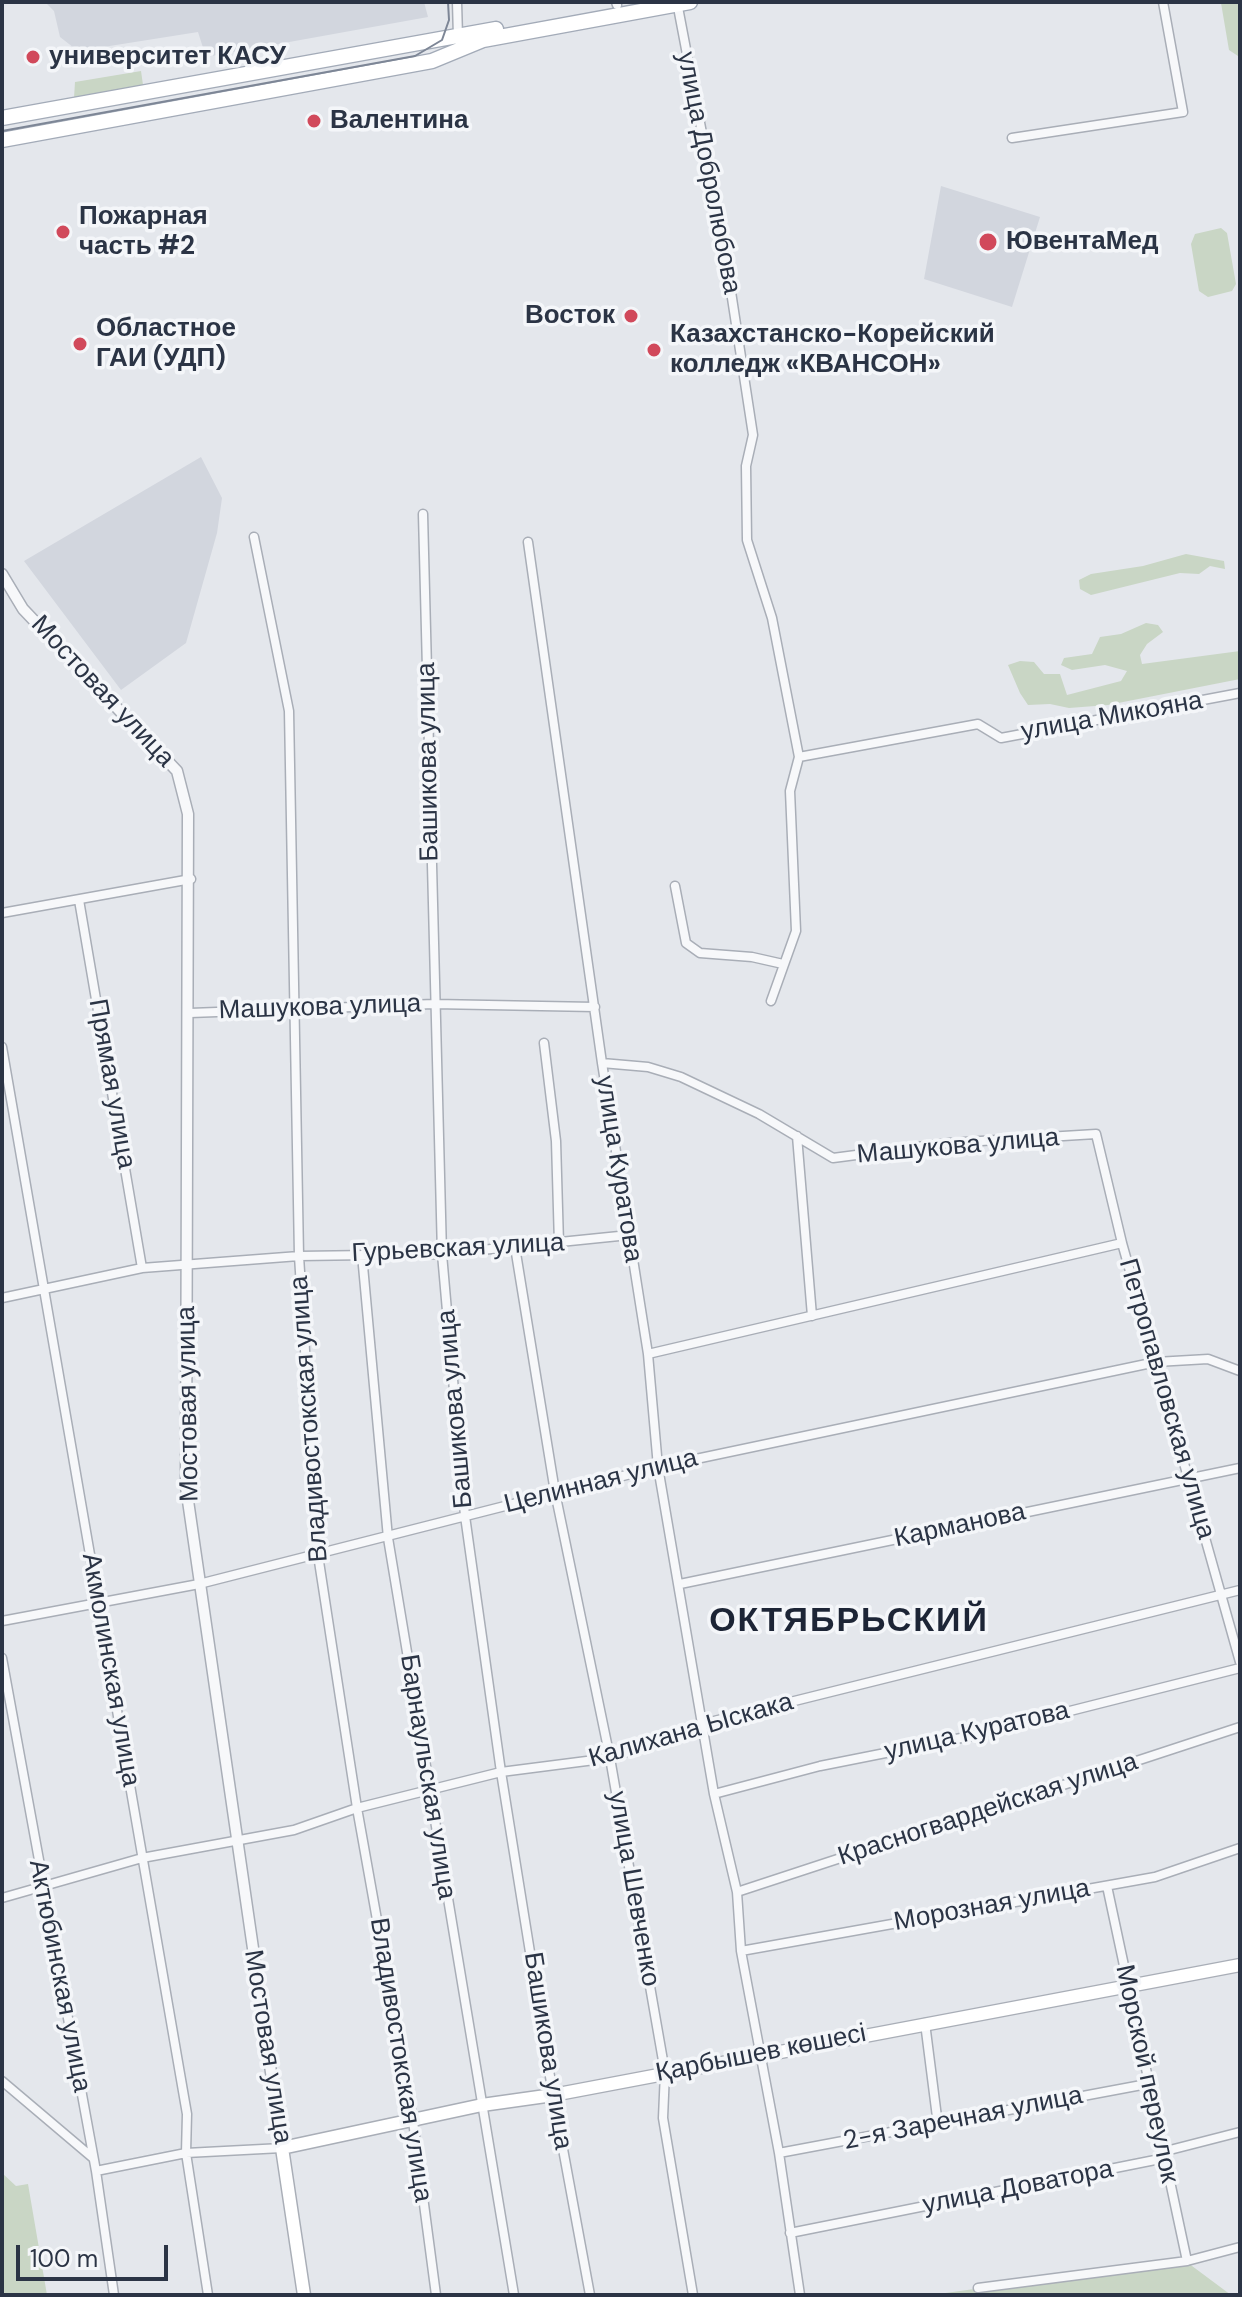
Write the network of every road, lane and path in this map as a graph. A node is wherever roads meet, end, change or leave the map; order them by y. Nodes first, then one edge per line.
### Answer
1 (457, 2) edge
2 (634, 2) edge
3 (1163, 2) edge
4 (681, 3) edge
5 (616, 4) edge
6 (458, 34) junction
7 (458, 50) junction
8 (2, 118) edge
9 (1012, 138) dead end
10 (2, 140) edge
11 (423, 514) dead end
12 (254, 537) dead end
13 (528, 542) dead end
14 (2, 574) edge
15 (1240, 693) edge
16 (799, 757) junction
17 (191, 879) junction
18 (675, 886) dead end
19 (79, 900) junction
20 (2, 913) edge
21 (783, 964) junction
22 (771, 1001) dead end
23 (434, 1004) junction
24 (296, 1007) junction
25 (595, 1007) junction
26 (190, 1013) junction
27 (544, 1043) dead end
28 (2, 1047) edge
29 (602, 1063) junction
30 (1096, 1134) joint
31 (797, 1136) junction
32 (629, 1235) junction
33 (1122, 1243) junction
34 (559, 1244) junction
35 (515, 1247) junction
36 (442, 1254) junction
37 (362, 1255) junction
38 (299, 1256) junction
39 (188, 1264) junction
40 (142, 1268) junction
41 (46, 1289) junction
42 (2, 1298) edge
43 (812, 1316) junction
44 (648, 1354) junction
45 (1156, 1362) junction
46 (1240, 1371) edge
47 (658, 1467) junction
48 (1240, 1468) edge
49 (1188, 1479) junction
50 (555, 1492) junction
51 (465, 1516) junction
52 (388, 1538) junction
53 (318, 1555) junction
54 (199, 1584) junction
55 (680, 1584) junction
56 (1240, 1590) edge
57 (1220, 1594) junction
58 (99, 1604) junction
59 (2, 1621) edge
60 (2, 1658) edge
61 (1240, 1662) edge
62 (1240, 1668) edge
63 (702, 1724) junction
64 (1240, 1727) edge
65 (610, 1758) junction
66 (501, 1772) junction
67 (429, 1791) junction
68 (714, 1794) junction
69 (357, 1808) junction
70 (236, 1840) junction
71 (1240, 1848) edge
72 (142, 1858) junction
73 (1107, 1886) junction
74 (43, 1889) junction
75 (737, 1892) junction
76 (2, 1898) edge
77 (741, 1951) junction
78 (1240, 1965) edge
79 (1127, 1987) junction
80 (925, 2023) junction
81 (762, 2054) junction
82 (665, 2072) junction
83 (2, 2081) edge
84 (1147, 2084) junction
85 (553, 2095) junction
86 (482, 2105) junction
87 (413, 2121) junction
88 (938, 2125) junction
89 (1240, 2132) edge
90 (282, 2148) junction
91 (1162, 2152) junction
92 (186, 2153) junction
93 (779, 2153) junction
94 (94, 2158) junction
95 (96, 2171) junction
96 (790, 2233) junction
97 (1240, 2247) edge
98 (1187, 2261) junction
99 (978, 2288) dead end
100 (114, 2295) edge
101 (208, 2295) edge
102 (304, 2295) edge
103 (436, 2295) edge
104 (514, 2295) edge
105 (590, 2295) edge
106 (693, 2295) edge
107 (800, 2295) edge

1 - 6 street
2 - 5 main road
3 - 9 street
4 - 7 main road
4 - 16 street, улица Добролюбова
5 - 6 main road
6 - 7 street
6 - 8 main road
7 - 10 main road
11 - 23 street, Башикова улица
12 - 24 street, Владивостокская улица
13 - 25 street, улица Куратова
14 - 17 street, Мостовая улица
15 - 16 street, улица Микояна
16 - 21 street, улица Добролюбова
17 - 19 street
17 - 26 street, Мостовая улица
18 - 21 street
19 - 20 street
19 - 40 street, Прямая улица
21 - 22 street, улица Добролюбова
23 - 24 street, Машукова улица
23 - 25 street, Машукова улица
23 - 36 street, Башикова улица
24 - 26 street, Машукова улица
24 - 38 street, Владивостокская улица
25 - 29 street, улица Куратова
26 - 39 street, Мостовая улица
27 - 34 street
28 - 41 street, Акмолинская улица
29 - 31 street, Машукова улица
29 - 32 street, улица Куратова
30 - 31 street, Машукова улица
30 - 33 street, Петропавловская улица
31 - 43 street
32 - 34 street, Гурьевская улица
32 - 44 street, улица Куратова
33 - 43 street
33 - 45 street, Петропавловская улица
34 - 35 street, Гурьевская улица
35 - 36 street, Гурьевская улица
35 - 50 street, улица Шевченко
36 - 37 street, Гурьевская улица
36 - 51 street, Башикова улица
37 - 38 street, Гурьевская улица
37 - 52 street, Барнаульская улица
38 - 39 street, Гурьевская улица
38 - 53 street, Владивостокская улица
39 - 40 street, Гурьевская улица
39 - 54 street, Мостовая улица
40 - 41 street, Гурьевская улица
41 - 42 street, Гурьевская улица
41 - 58 street, Акмолинская улица
43 - 44 street
44 - 47 street, улица Куратова
45 - 46 street, Целинная улица
45 - 47 street, Целинная улица
45 - 49 street, Петропавловская улица
47 - 50 street, Целинная улица
47 - 55 street, улица Куратова
48 - 49 street, Карманова
49 - 55 street, Карманова
49 - 57 street, Петропавловская улица
50 - 51 street, Целинная улица
50 - 65 street, улица Шевченко
51 - 52 street, Целинная улица
51 - 66 street, Башикова улица
52 - 53 street, Целинная улица
52 - 67 street, Барнаульская улица
53 - 54 street, Целинная улица
53 - 69 street, Владивостокская улица
54 - 58 street, Целинная улица
54 - 70 street, Мостовая улица
55 - 63 street, улица Куратова
56 - 57 street, Калихана Ыскака
57 - 61 street, Петропавловская улица
57 - 63 street, Калихана Ыскака
58 - 59 street, Целинная улица
58 - 72 street, Акмолинская улица
60 - 74 street, Актюбинская улица
62 - 68 street, улица Куратова
63 - 65 street, Калихана Ыскака
63 - 68 street, улица Куратова
64 - 75 street, Красногвардейская улица
65 - 66 street, Калихана Ыскака
65 - 82 street, улица Шевченко
66 - 67 street, Калихана Ыскака
66 - 85 street, Башикова улица
67 - 69 street, Калихана Ыскака
67 - 86 street, Барнаульская улица
68 - 75 street, улица Куратова
69 - 70 street, Калихана Ыскака
69 - 87 street, Владивостокская улица
70 - 72 street, Калихана Ыскака
70 - 90 street, Мостовая улица
71 - 73 street, Морозная улица
72 - 74 street, Калихана Ыскака
72 - 92 street, Акмолинская улица
73 - 77 street, Морозная улица
73 - 79 street, Морской переулок
74 - 76 street, Калихана Ыскака
74 - 94 street, Актюбинская улица
75 - 77 street, улица Куратова
77 - 81 street, улица Куратова
78 - 79 main road, Қарбышев көшесі
79 - 80 main road, Қарбышев көшесі
79 - 84 street, Морской переулок
80 - 81 main road, Қарбышев көшесі
80 - 88 street
81 - 82 main road, Қарбышев көшесі
81 - 93 street, улица Куратова
82 - 85 main road, Қарбышев көшесі
82 - 106 street, улица Шевченко
83 - 94 street
84 - 88 street, 2-я Заречная улица
84 - 91 street, Морской переулок
85 - 86 main road, Қарбышев көшесі
85 - 105 street, Башикова улица
86 - 87 main road, Қарбышев көшесі
86 - 104 street, Барнаульская улица
87 - 90 main road, Қарбышев көшесі
87 - 103 street, Владивостокская улица
88 - 93 street, 2-я Заречная улица
89 - 91 street, улица Доватора
90 - 92 street
90 - 102 main road, Мостовая улица
91 - 96 street, улица Доватора
91 - 98 street, Морской переулок
92 - 95 street
92 - 101 street, Акмолинская улица
93 - 96 street, улица Куратова
94 - 95 street, Актюбинская улица
95 - 100 street, Актюбинская улица
96 - 107 street, улица Куратова
97 - 98 street
98 - 99 street

